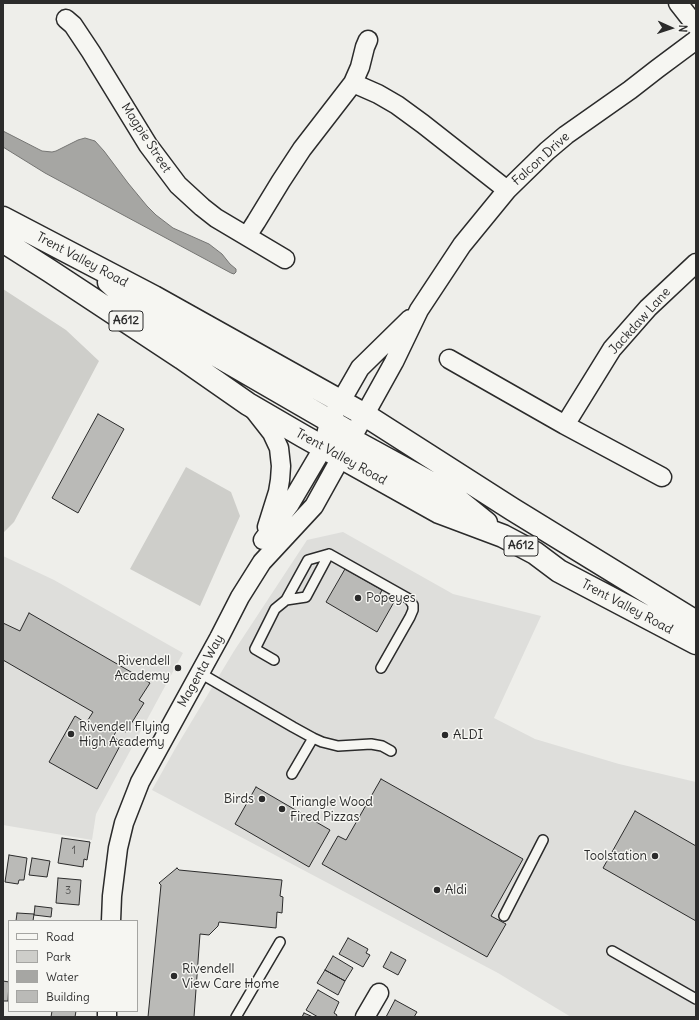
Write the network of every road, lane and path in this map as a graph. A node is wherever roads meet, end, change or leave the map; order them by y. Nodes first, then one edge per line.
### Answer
1 (678, 3) edge
2 (66, 19) dead end
3 (696, 26) edge
4 (368, 40) dead end
5 (696, 40) edge
6 (353, 83) junction
7 (507, 190) junction
8 (3, 218) edge
9 (247, 236) junction
10 (3, 241) edge
11 (285, 259) dead end
12 (696, 263) edge
13 (91, 265) junction
14 (419, 310) junction
15 (449, 359) dead end
16 (341, 401) junction
17 (248, 404) junction
18 (365, 415) junction
19 (329, 422) junction
20 (565, 425) junction
21 (338, 449) junction
22 (662, 477) dead end
23 (263, 540) junction
24 (329, 554) junction
25 (262, 562) junction
26 (286, 600) junction
27 (696, 622) edge
28 (696, 643) edge
29 (274, 660) dead end
30 (381, 668) dead end
31 (200, 673) junction
32 (313, 738) junction
33 (391, 751) dead end
34 (292, 774) dead end
35 (544, 840) dead end
36 (504, 916) dead end
37 (111, 920) edge
38 (280, 942) dead end
39 (612, 951) dead end
40 (379, 993) dead end
41 (696, 999) edge
42 (236, 1017) edge
43 (365, 1017) edge

1 - 3 street
2 - 9 street, Magpie Street
4 - 6 street
5 - 7 street, Falcon Drive
6 - 7 street
6 - 9 street
7 - 14 street, Falcon Drive
8 - 13 main road, Trent Valley Road / A612
9 - 11 street, Magpie Street
10 - 17 main road, Trent Valley Road / A612
12 - 20 street, Jackdaw Lane
13 - 16 main road, Trent Valley Road / A612
13 - 19 main road, A612
14 - 16 street, Falcon Drive
14 - 18 street, Falcon Drive
15 - 20 street
16 - 18 main road, Trent Valley Road / A612
16 - 19 street, Falcon Drive
17 - 21 main road, Trent Valley Road / A612
17 - 23 street
18 - 21 street, Falcon Drive
18 - 27 main road, Trent Valley Road / A612
19 - 21 main road, A612
20 - 22 street
21 - 23 street
21 - 25 street, Magenta Way
21 - 28 main road, Trent Valley Road / A612
23 - 25 street
24 - 26 lane
24 - 26 lane
24 - 30 lane
25 - 31 street, Magenta Way
26 - 29 lane
31 - 32 lane
31 - 37 street, Magenta Way
32 - 33 lane
32 - 34 lane
35 - 36 lane
38 - 42 lane
39 - 41 lane
40 - 43 street

